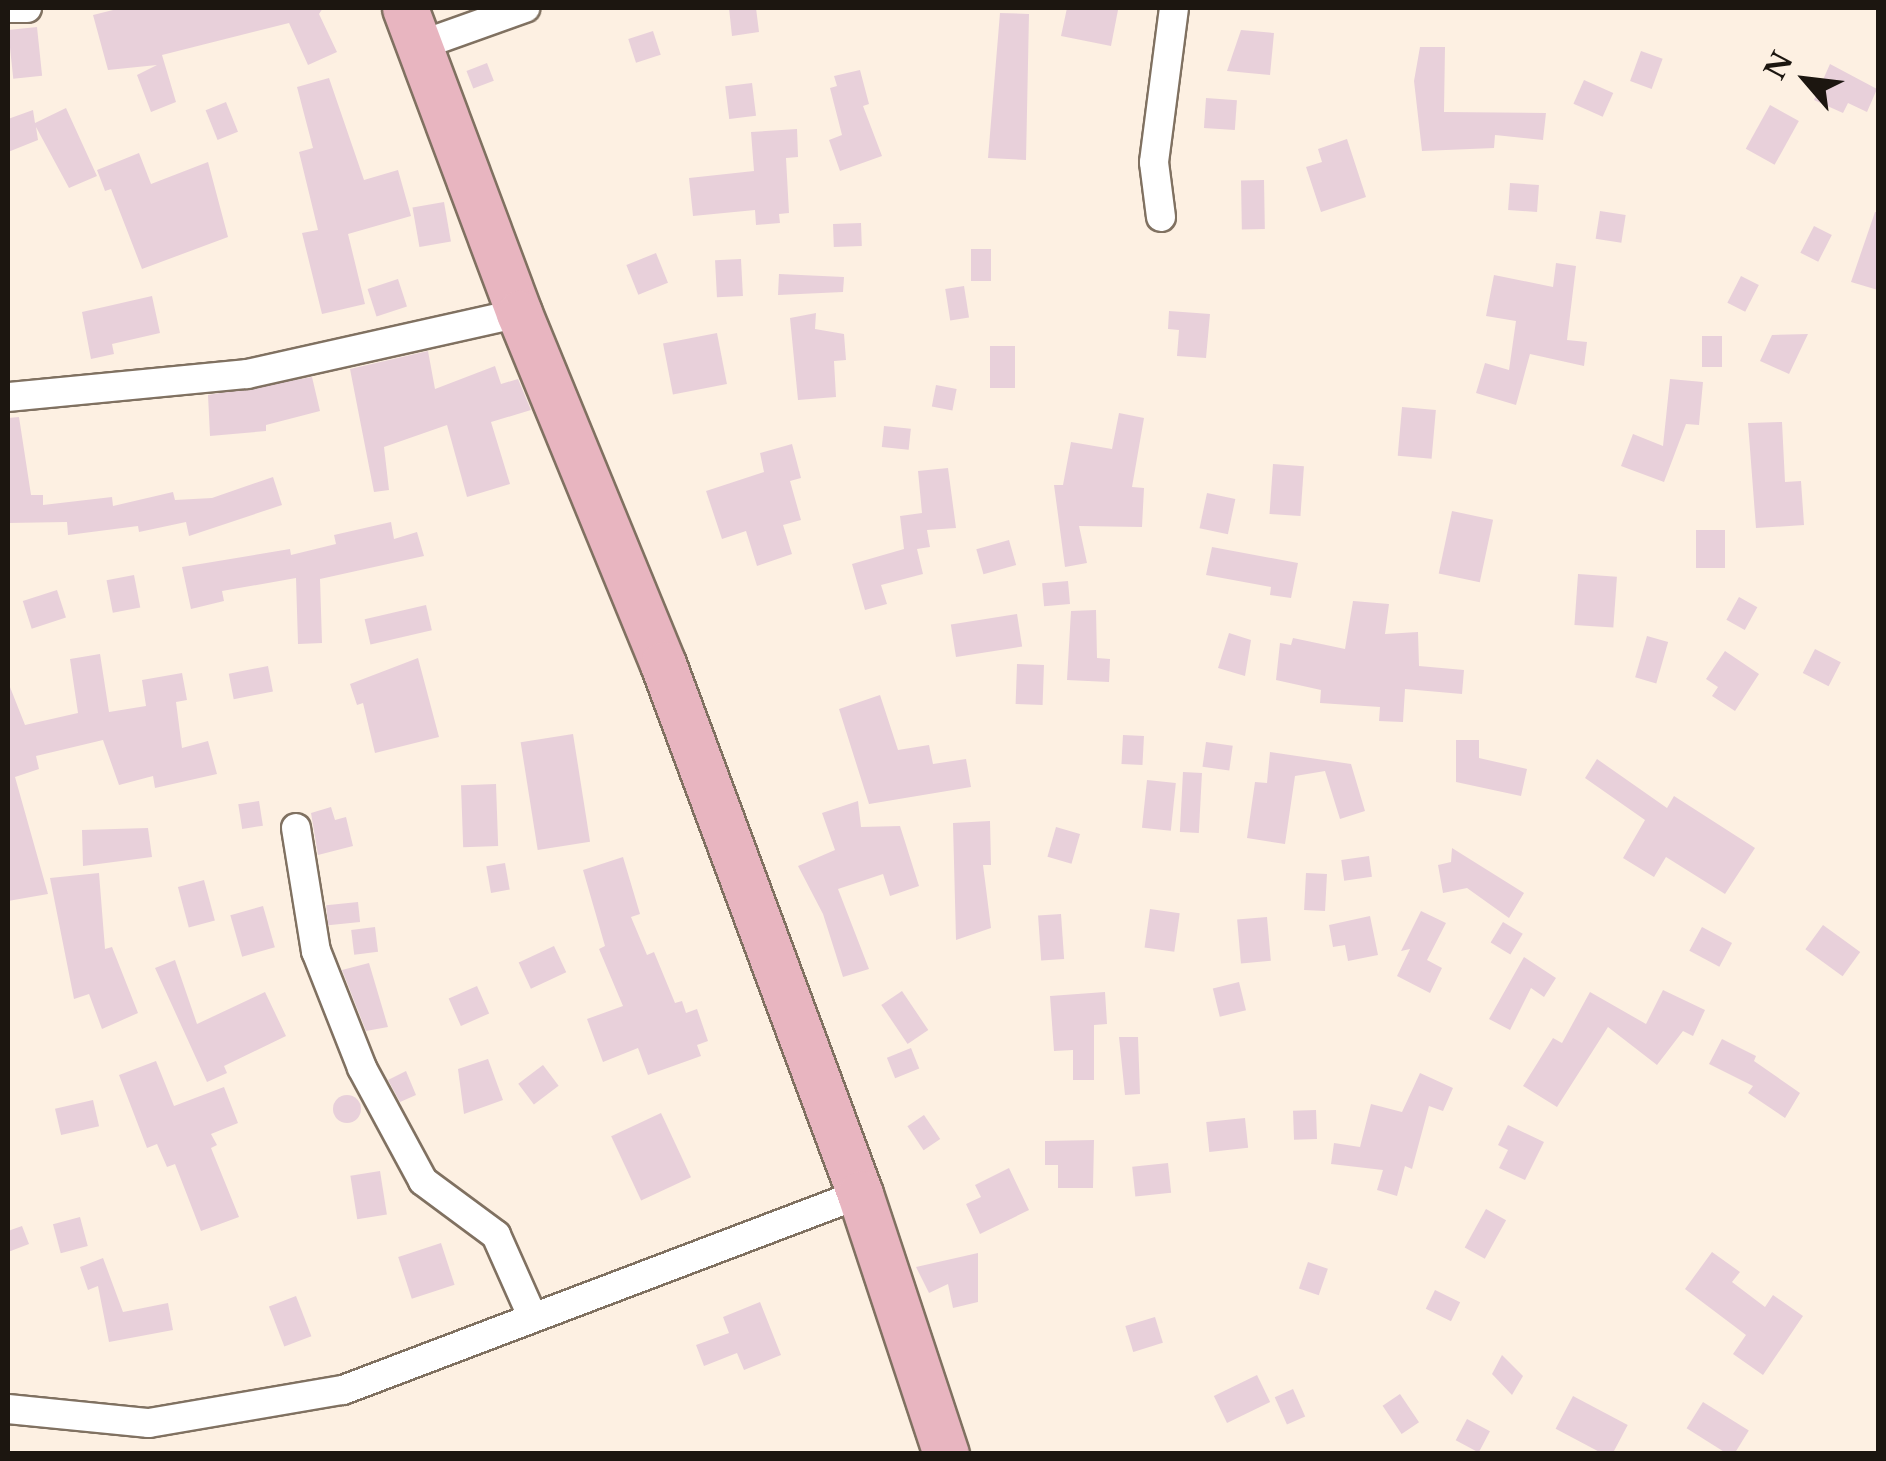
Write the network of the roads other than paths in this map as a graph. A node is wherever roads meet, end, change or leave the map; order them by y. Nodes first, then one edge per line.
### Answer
1 (8, 8) edge
2 (27, 8) edge
3 (525, 8) edge
4 (1174, 8) edge
5 (411, 27) edge
6 (1161, 216) dead end
7 (519, 313) junction
8 (8, 397) edge
9 (296, 828) dead end
10 (860, 1194) junction
11 (532, 1316) junction
12 (8, 1409) edge
13 (946, 1454) edge

1 - 2 street
3 - 5 street
4 - 6 street
5 - 7 main road
7 - 8 street
7 - 10 main road
9 - 11 street
10 - 11 street
10 - 13 main road
11 - 12 street

